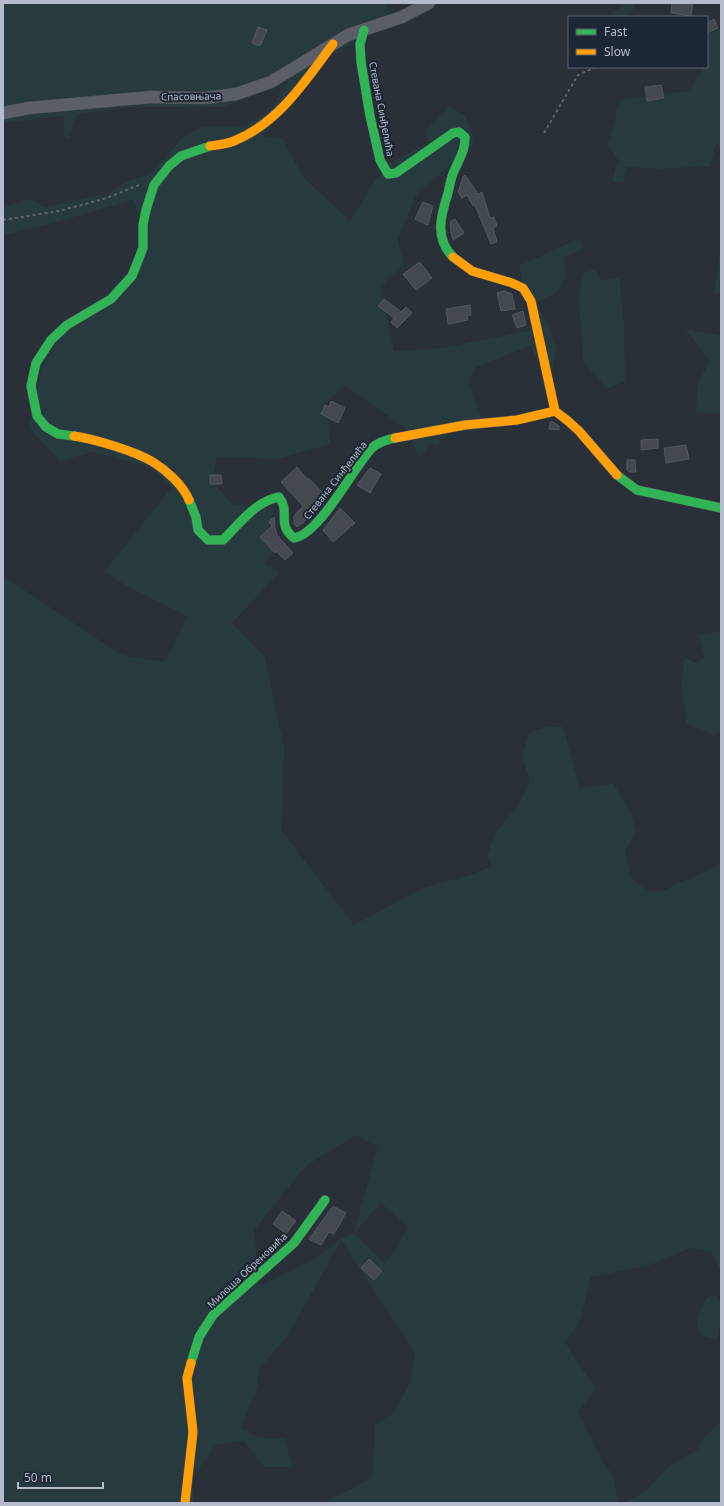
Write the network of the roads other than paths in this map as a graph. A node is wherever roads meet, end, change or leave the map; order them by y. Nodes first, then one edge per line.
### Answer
1 (429, 3) edge
2 (364, 30) junction
3 (333, 44) junction
4 (3, 113) edge
5 (555, 411) junction
6 (721, 508) edge
7 (325, 1200) dead end
8 (185, 1503) edge

1 - 2 street, Спасовњача
2 - 3 street, Спасовњача
2 - 5 street, Стевана Синђелића
3 - 4 street, Спасовњача
3 - 5 street, Стевана Синђелића
5 - 6 street
7 - 8 street, Милоша Обреновића

